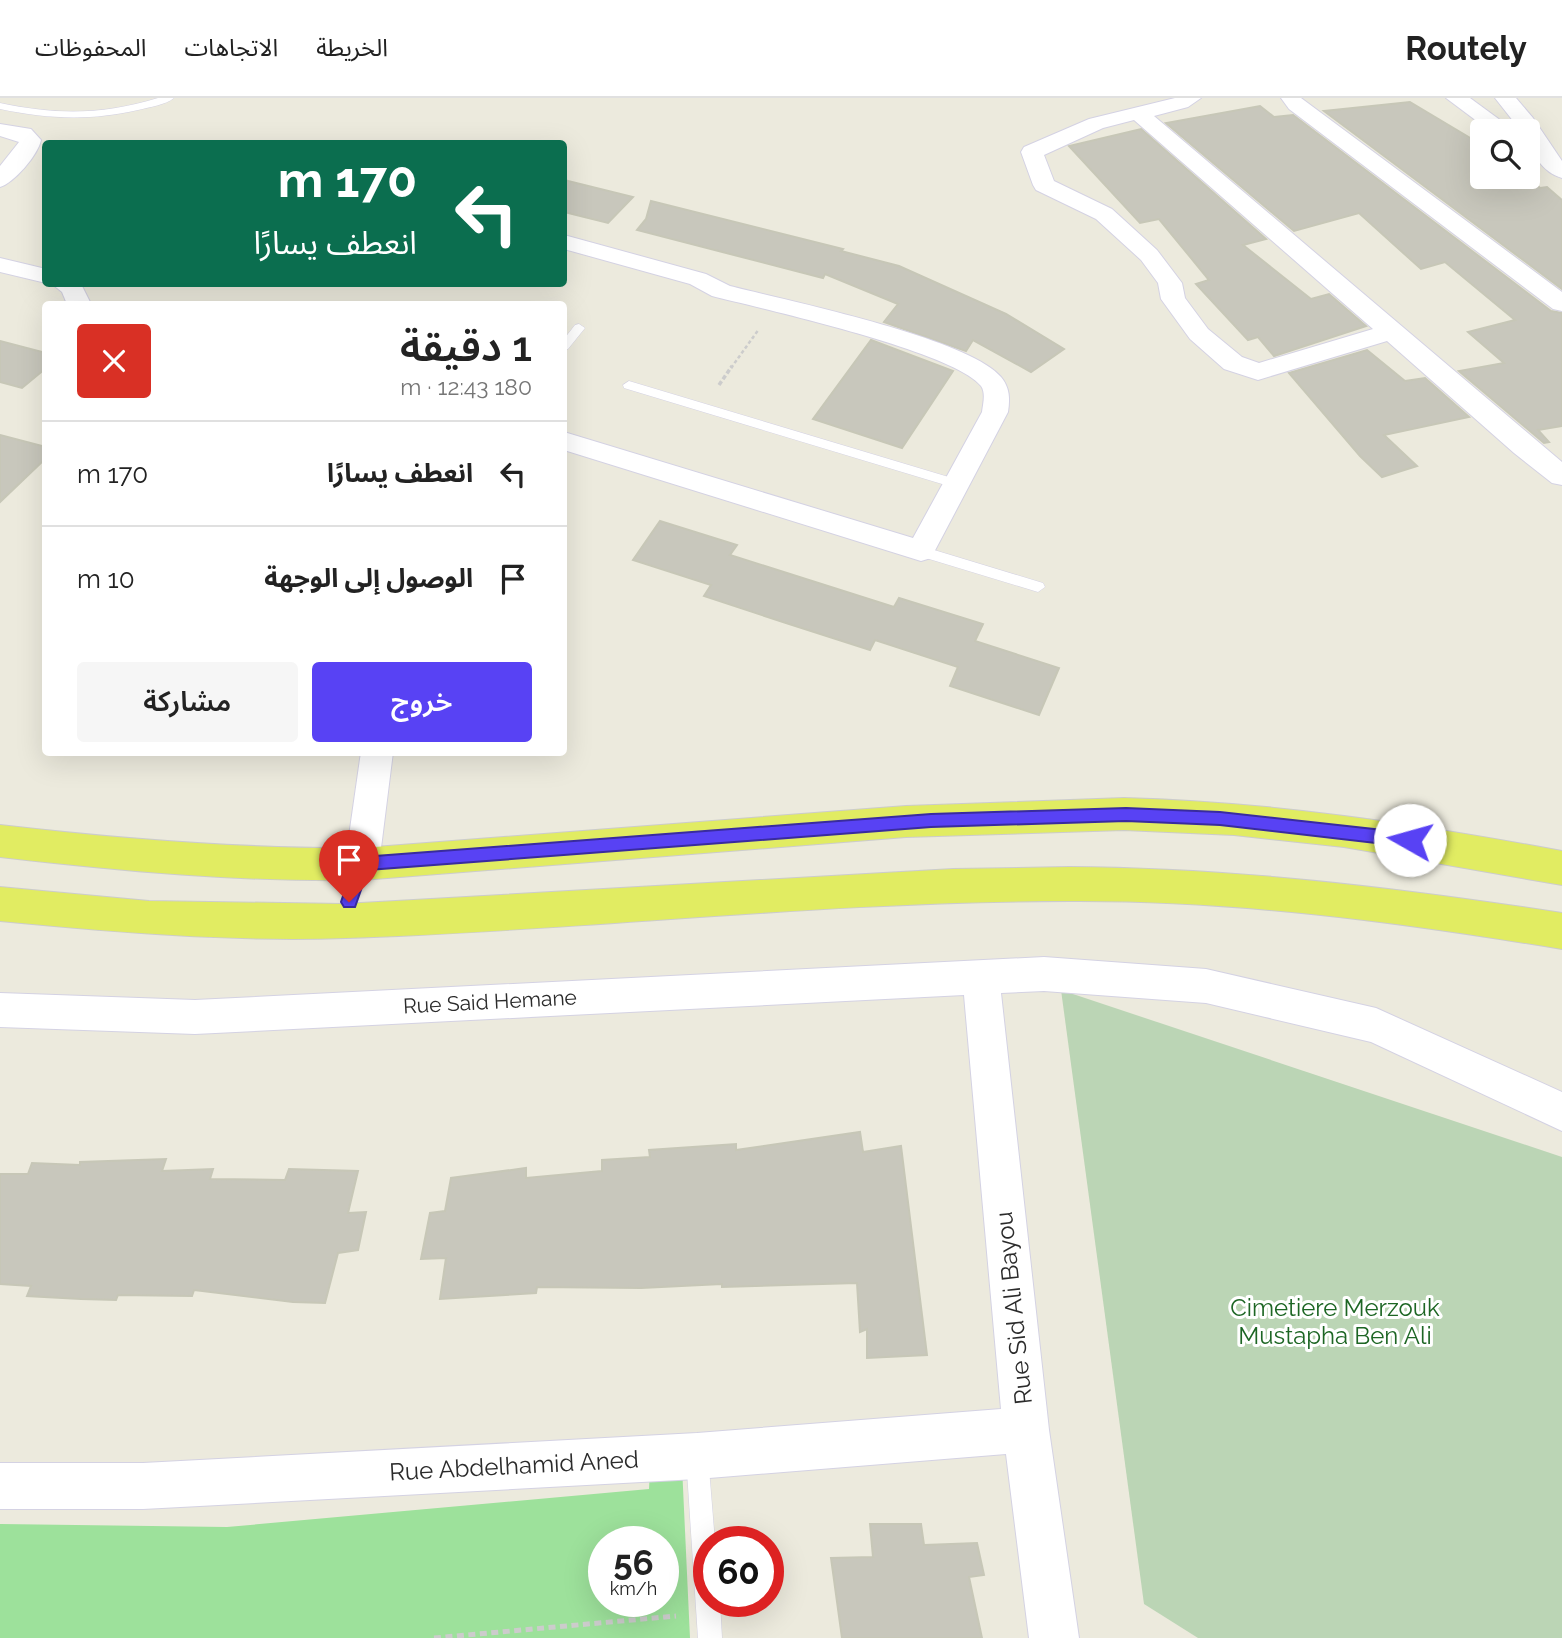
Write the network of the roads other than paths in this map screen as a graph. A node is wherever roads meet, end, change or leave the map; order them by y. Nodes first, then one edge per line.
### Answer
1 (170, 98) edge
2 (1191, 98) edge
3 (1291, 98) edge
4 (1456, 98) edge
5 (1505, 98) edge
6 (0, 106) edge
7 (1138, 113) junction
8 (1487, 119) edge
9 (0, 130) edge
10 (1540, 156) edge
11 (1557, 168) edge
12 (0, 180) edge
13 (567, 243) edge
14 (0, 265) edge
15 (42, 275) edge
16 (1562, 304) edge
17 (579, 328) dead end
18 (1391, 332) junction
19 (567, 342) edge
20 (629, 385) dead end
21 (567, 442) edge
22 (1562, 476) edge
23 (957, 484) junction
24 (921, 551) junction
25 (1038, 587) dead end
26 (376, 756) edge
27 (0, 841) edge
28 (362, 864) junction
29 (1562, 868) edge
30 (0, 904) edge
31 (343, 921) junction
32 (1562, 931) edge
33 (981, 976) junction
34 (0, 1010) edge
35 (1562, 1112) edge
36 (1027, 1430) junction
37 (697, 1456) junction
38 (0, 1486) edge
39 (710, 1638) edge
40 (1054, 1638) edge

1 - 6 lane
2 - 7 street
3 - 16 street
4 - 8 street
5 - 11 street
7 - 18 street
7 - 18 street
9 - 12 street
10 - 11 street
13 - 23 street
14 - 15 street
17 - 19 lane
18 - 22 street
20 - 23 lane
21 - 24 street
23 - 24 street
24 - 25 lane
26 - 28 street
27 - 28 main road
28 - 29 main road
28 - 31 main road
30 - 31 main road
31 - 32 main road
33 - 34 street, Rue Said Hemane
33 - 35 street, Rue Said Hemane
33 - 36 street, Rue Sid Ali Bayou
36 - 37 street, Rue Abdelhamid Aned
36 - 40 street, Rue Sid Ali Bayou
37 - 38 street, Rue Abdelhamid Aned
37 - 39 lane

